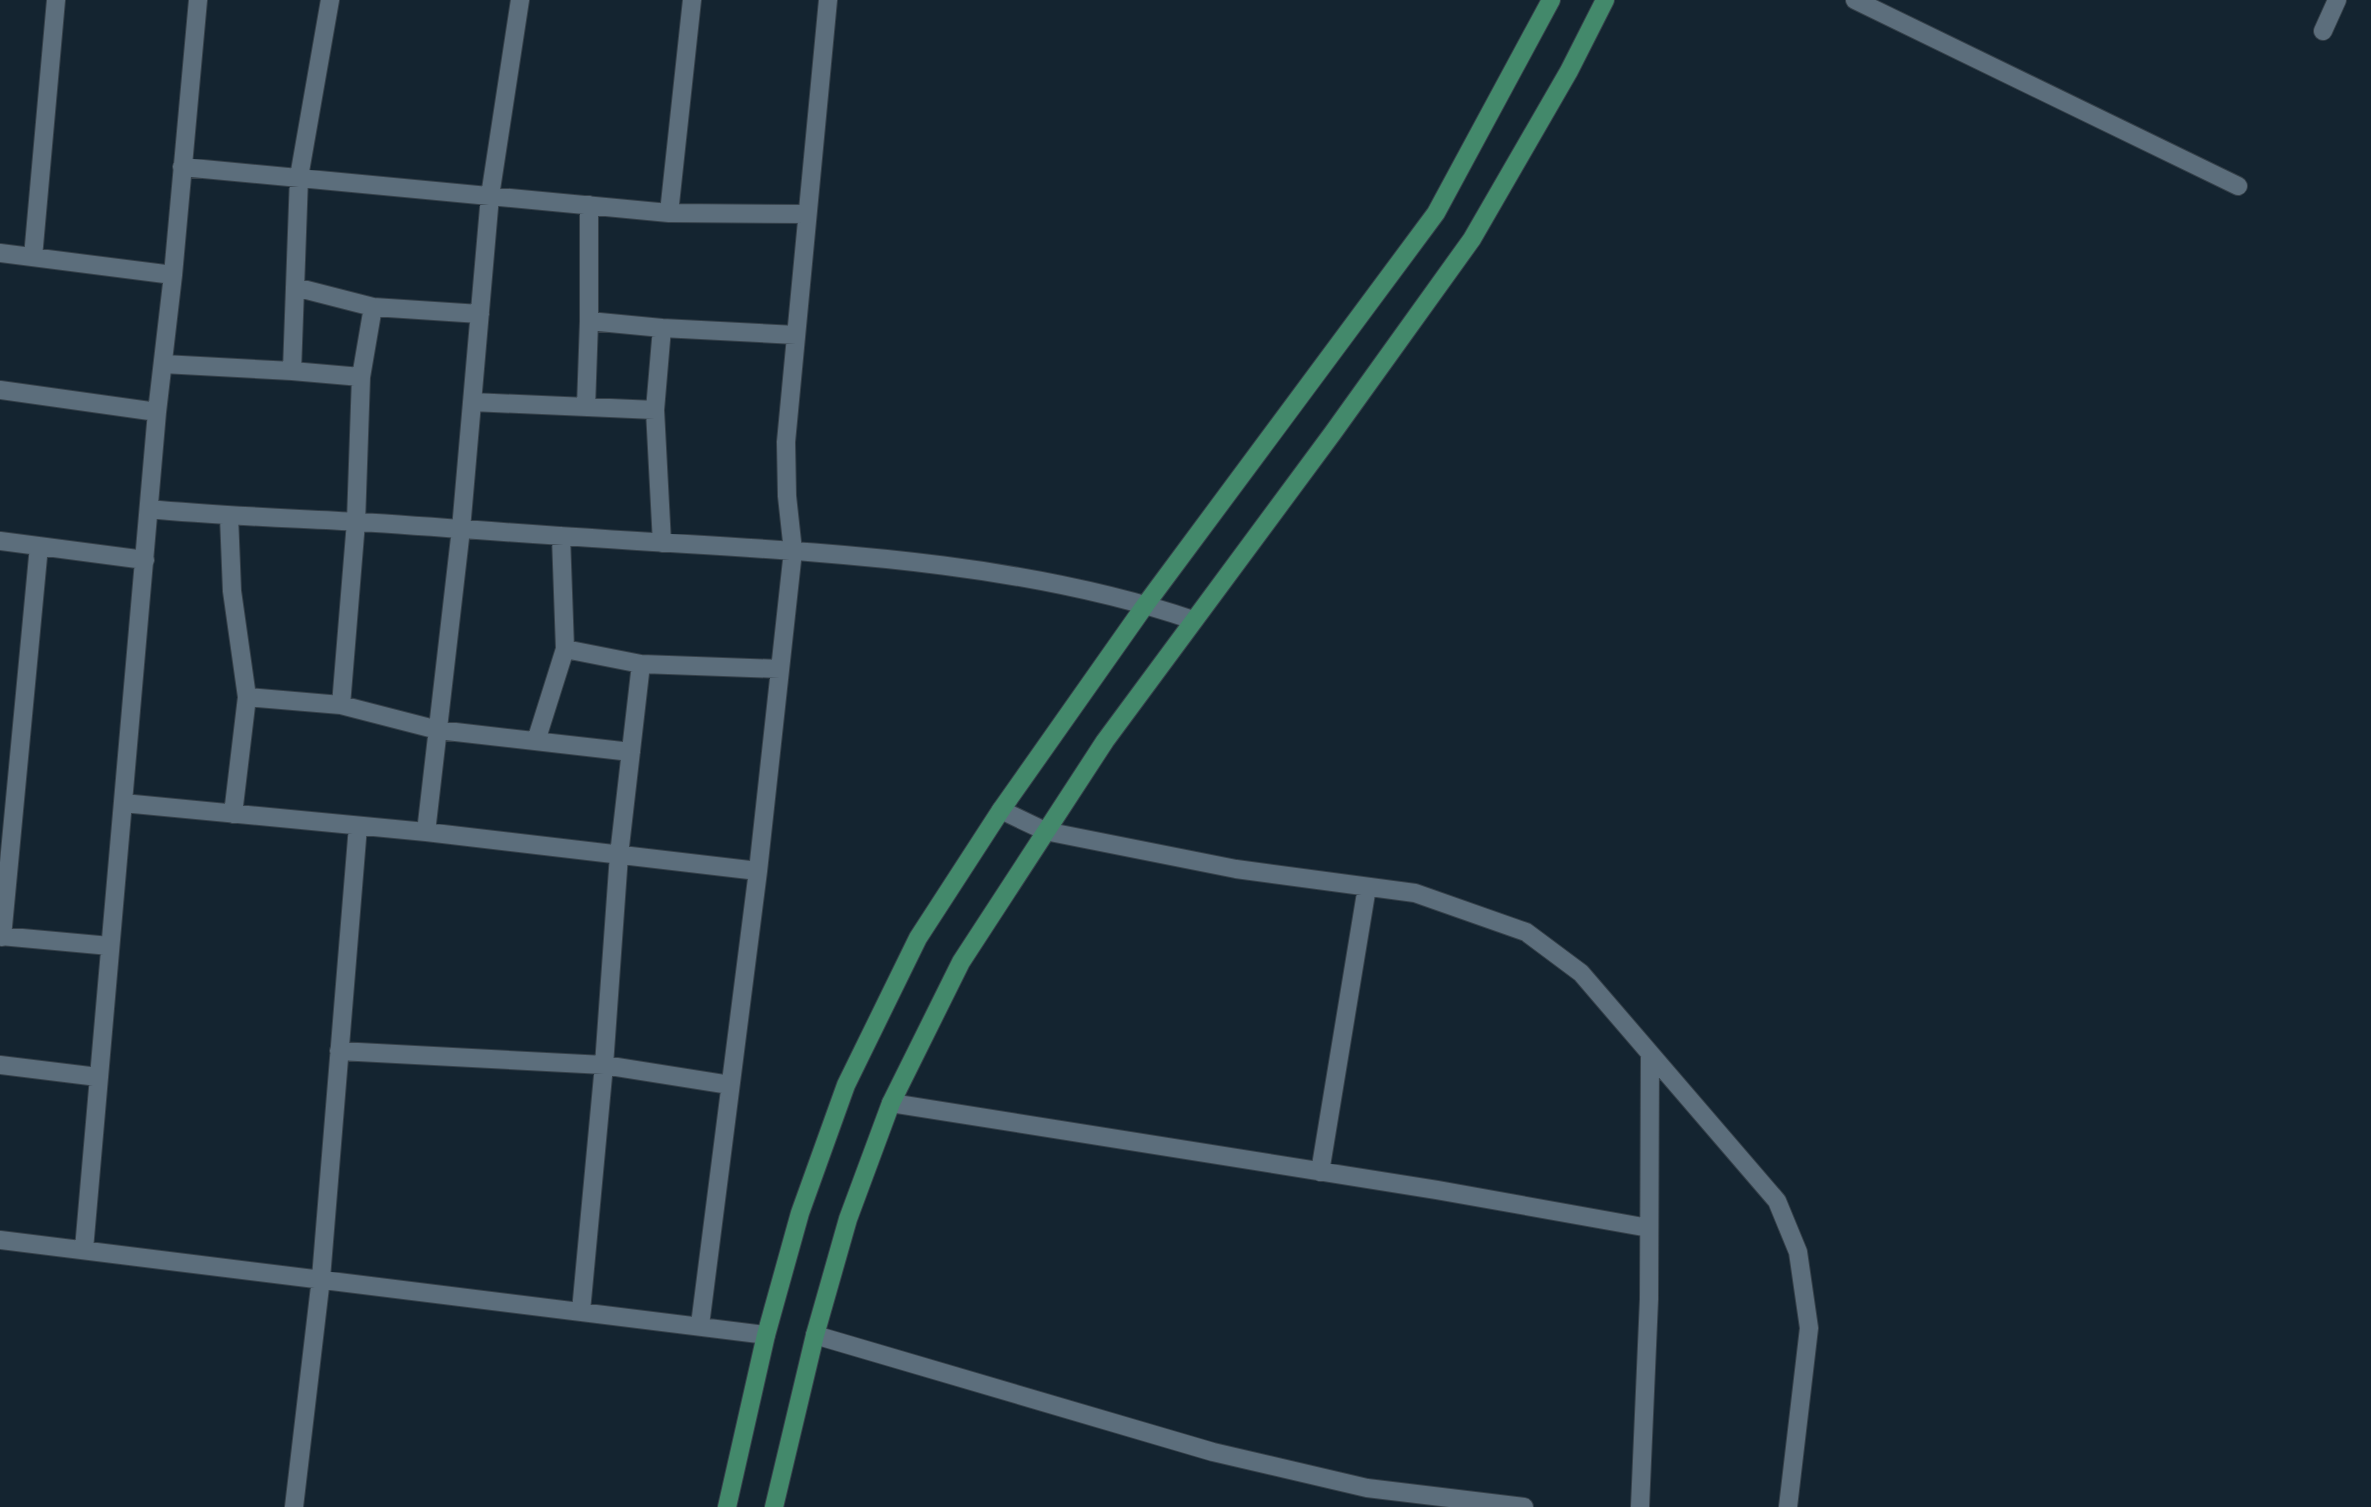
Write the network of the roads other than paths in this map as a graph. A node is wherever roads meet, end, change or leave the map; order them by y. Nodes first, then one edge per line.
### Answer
1 (56, 0) edge
2 (198, 0) edge
3 (330, 0) edge
4 (520, 0) edge
5 (692, 0) edge
6 (828, 0) edge
7 (1551, 0) edge
8 (1605, 0) edge
9 (1855, 0) edge
10 (2337, 0) edge
11 (2323, 31) dead end
12 (182, 167) junction
13 (299, 177) junction
14 (2238, 186) dead end
15 (490, 196) junction
16 (589, 205) junction
17 (669, 213) junction
18 (807, 214) junction
19 (0, 253) edge
20 (33, 257) junction
21 (173, 274) junction
22 (295, 287) junction
23 (373, 307) junction
24 (480, 314) junction
25 (589, 321) junction
26 (662, 328) junction
27 (796, 335) junction
28 (163, 364) junction
29 (292, 371) junction
30 (361, 377) junction
31 (0, 390) edge
32 (472, 402) junction
33 (586, 407) junction
34 (655, 410) junction
35 (157, 412) junction
36 (149, 508) junction
37 (229, 516) junction
38 (356, 522) junction
39 (461, 529) junction
40 (561, 536) junction
41 (0, 541) edge
42 (662, 543) junction
43 (39, 546) junction
44 (794, 551) junction
45 (145, 560) junction
46 (1146, 604) junction
47 (1193, 620) junction
48 (565, 649) junction
49 (641, 664) junction
50 (780, 669) junction
51 (247, 697) junction
52 (341, 705) junction
53 (438, 730) junction
54 (536, 741) junction
55 (631, 752) junction
56 (123, 803) junction
57 (1001, 810) junction
58 (233, 814) junction
59 (358, 826) junction
60 (1045, 831) junction
61 (426, 832) junction
62 (619, 855) junction
63 (758, 872) junction
64 (1367, 886) junction
65 (1, 937) edge
66 (110, 946) junction
67 (339, 1051) junction
68 (1650, 1054) junction
69 (0, 1065) edge
70 (604, 1065) junction
71 (98, 1077) junction
72 (730, 1085) junction
73 (891, 1103) junction
74 (1320, 1172) junction
75 (1649, 1228) junction
76 (0, 1240) edge
77 (84, 1249) junction
78 (321, 1278) junction
79 (581, 1311) junction
80 (700, 1326) junction
81 (766, 1335) junction
82 (815, 1335) junction
83 (294, 1507) edge
84 (727, 1507) edge
85 (774, 1507) edge
86 (1524, 1507) edge
87 (1640, 1507) edge
88 (1788, 1507) edge

1 - 20 street
2 - 12 street
3 - 13 street
4 - 15 street
5 - 17 street
6 - 18 street
7 - 46 main road
8 - 47 main road
9 - 14 street
10 - 11 street
12 - 13 street
12 - 21 street
13 - 15 street
13 - 22 street
15 - 16 street
15 - 24 street
16 - 17 street
16 - 25 street
17 - 18 street
18 - 27 street
19 - 20 street
20 - 21 street
21 - 28 street
22 - 23 street
22 - 29 street
23 - 24 street
23 - 30 street
24 - 32 street
25 - 26 street
25 - 33 street
26 - 27 street
26 - 34 street
27 - 44 street
28 - 29 street
28 - 35 street
29 - 30 street
30 - 38 street
31 - 35 street
32 - 33 street
32 - 39 street
33 - 34 street
34 - 42 street
35 - 36 street
36 - 37 street
36 - 45 street
37 - 38 street
37 - 51 street
38 - 39 street
38 - 52 street
39 - 40 street
39 - 53 street
40 - 42 street
40 - 48 street
41 - 43 street
42 - 44 street
43 - 45 street
43 - 65 street
44 - 46 street
44 - 50 street
45 - 56 street
46 - 47 street
46 - 57 main road
47 - 60 main road
48 - 49 street
48 - 54 street
49 - 50 street
49 - 55 street
50 - 63 street
51 - 52 street
51 - 58 street
52 - 53 street
53 - 54 street
53 - 61 street
54 - 55 street
55 - 62 street
56 - 58 street
56 - 66 street
57 - 60 street
57 - 81 main road
58 - 59 street
59 - 61 street
59 - 67 street
60 - 64 street
60 - 73 main road
61 - 62 street
62 - 63 street
62 - 70 street
63 - 72 street
64 - 68 street
64 - 74 street
65 - 66 street
66 - 71 street
67 - 70 street
67 - 78 street
68 - 75 street
68 - 88 street
69 - 71 street
70 - 72 street
70 - 79 street
71 - 77 street
72 - 80 street
73 - 74 street
73 - 82 main road
74 - 75 street
75 - 87 street
76 - 77 street
77 - 78 street
78 - 79 street
78 - 83 street
79 - 80 street
80 - 81 street
81 - 84 main road
82 - 85 main road
82 - 86 street

